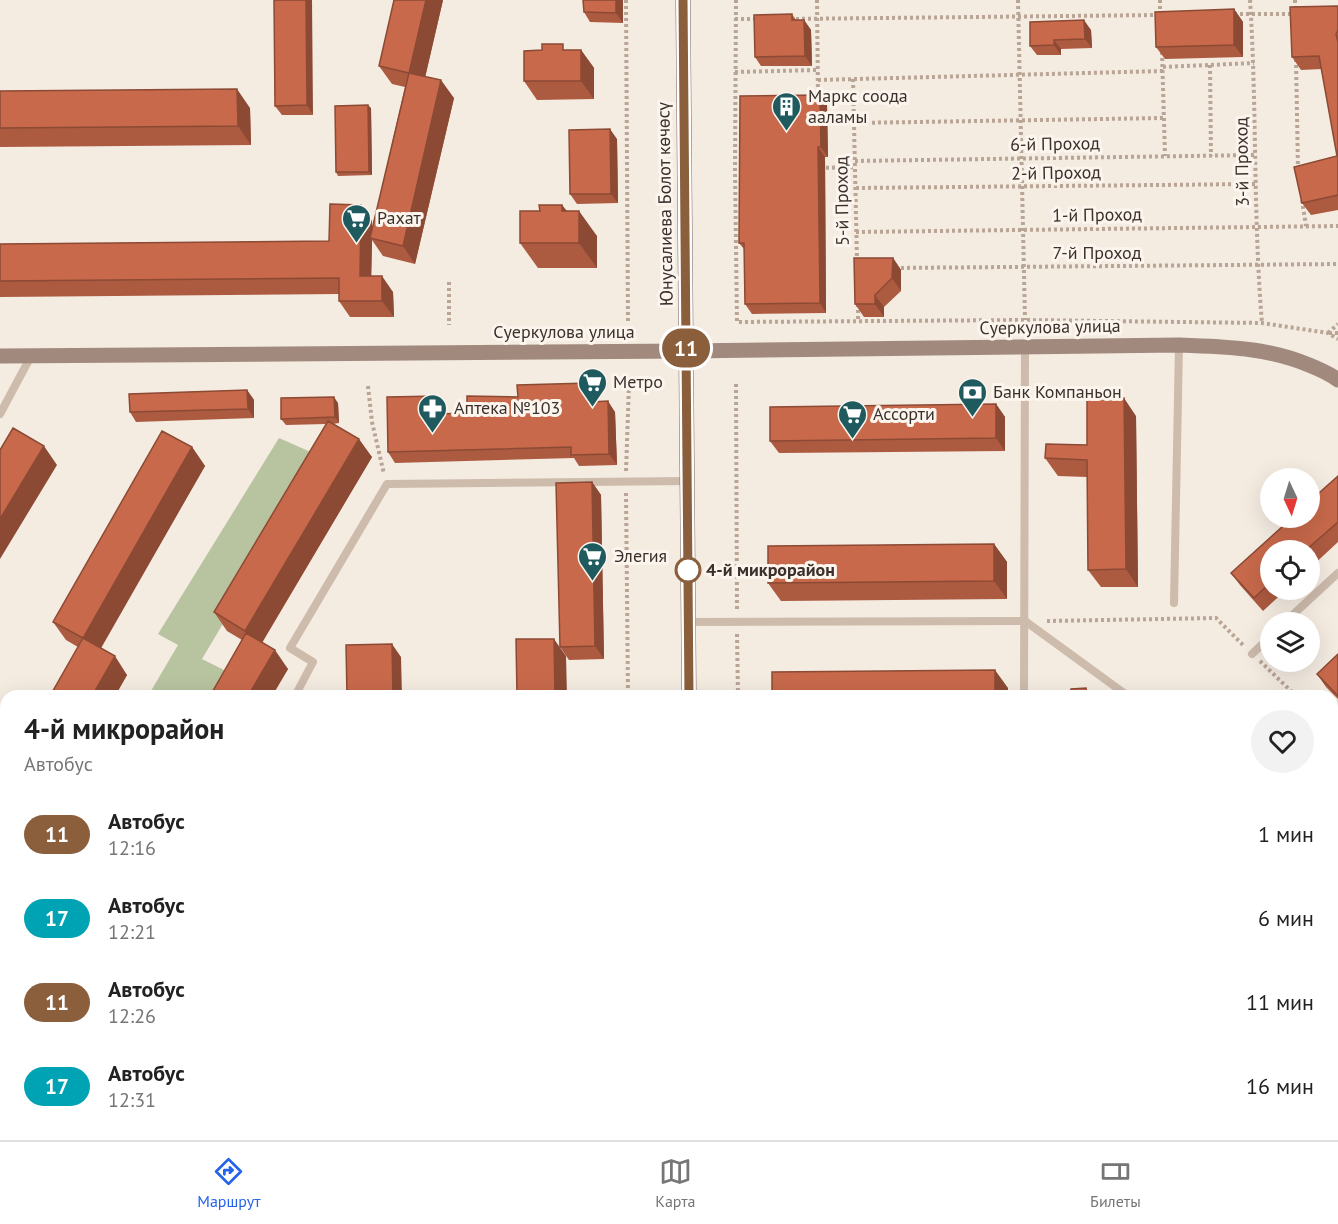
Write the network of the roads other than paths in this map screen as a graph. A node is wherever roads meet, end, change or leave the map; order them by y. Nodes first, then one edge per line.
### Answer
1 (683, 0) edge
2 (1179, 345) junction
3 (1025, 347) junction
4 (686, 351) junction
5 (0, 356) edge
6 (30, 356) junction
7 (1338, 380) edge
8 (0, 414) edge
9 (687, 481) junction
10 (1338, 573) edge
11 (1174, 603) dead end
12 (1296, 612) edge
13 (1025, 621) junction
14 (688, 622) junction
15 (1260, 646) edge
16 (1252, 654) road end
17 (298, 690) edge
18 (689, 690) edge
19 (1024, 690) edge
20 (1120, 690) edge

1 - 4 main road, Юнусалиева Болот көчөсү
2 - 3 main road, Суеркулова улица
2 - 7 main road, Суеркулова улица
2 - 11 lane
3 - 4 main road, Суеркулова улица
3 - 13 lane
4 - 6 main road, Суеркулова улица
4 - 9 main road, Юнусалиева Болот көчөсү
5 - 6 main road, Суеркулова улица
6 - 8 lane
9 - 14 main road, Юнусалиева Болот көчөсү
9 - 17 lane
10 - 12 lane
13 - 14 lane
13 - 19 lane
13 - 20 lane
14 - 18 main road, Юнусалиева Болот көчөсү
15 - 16 lane

